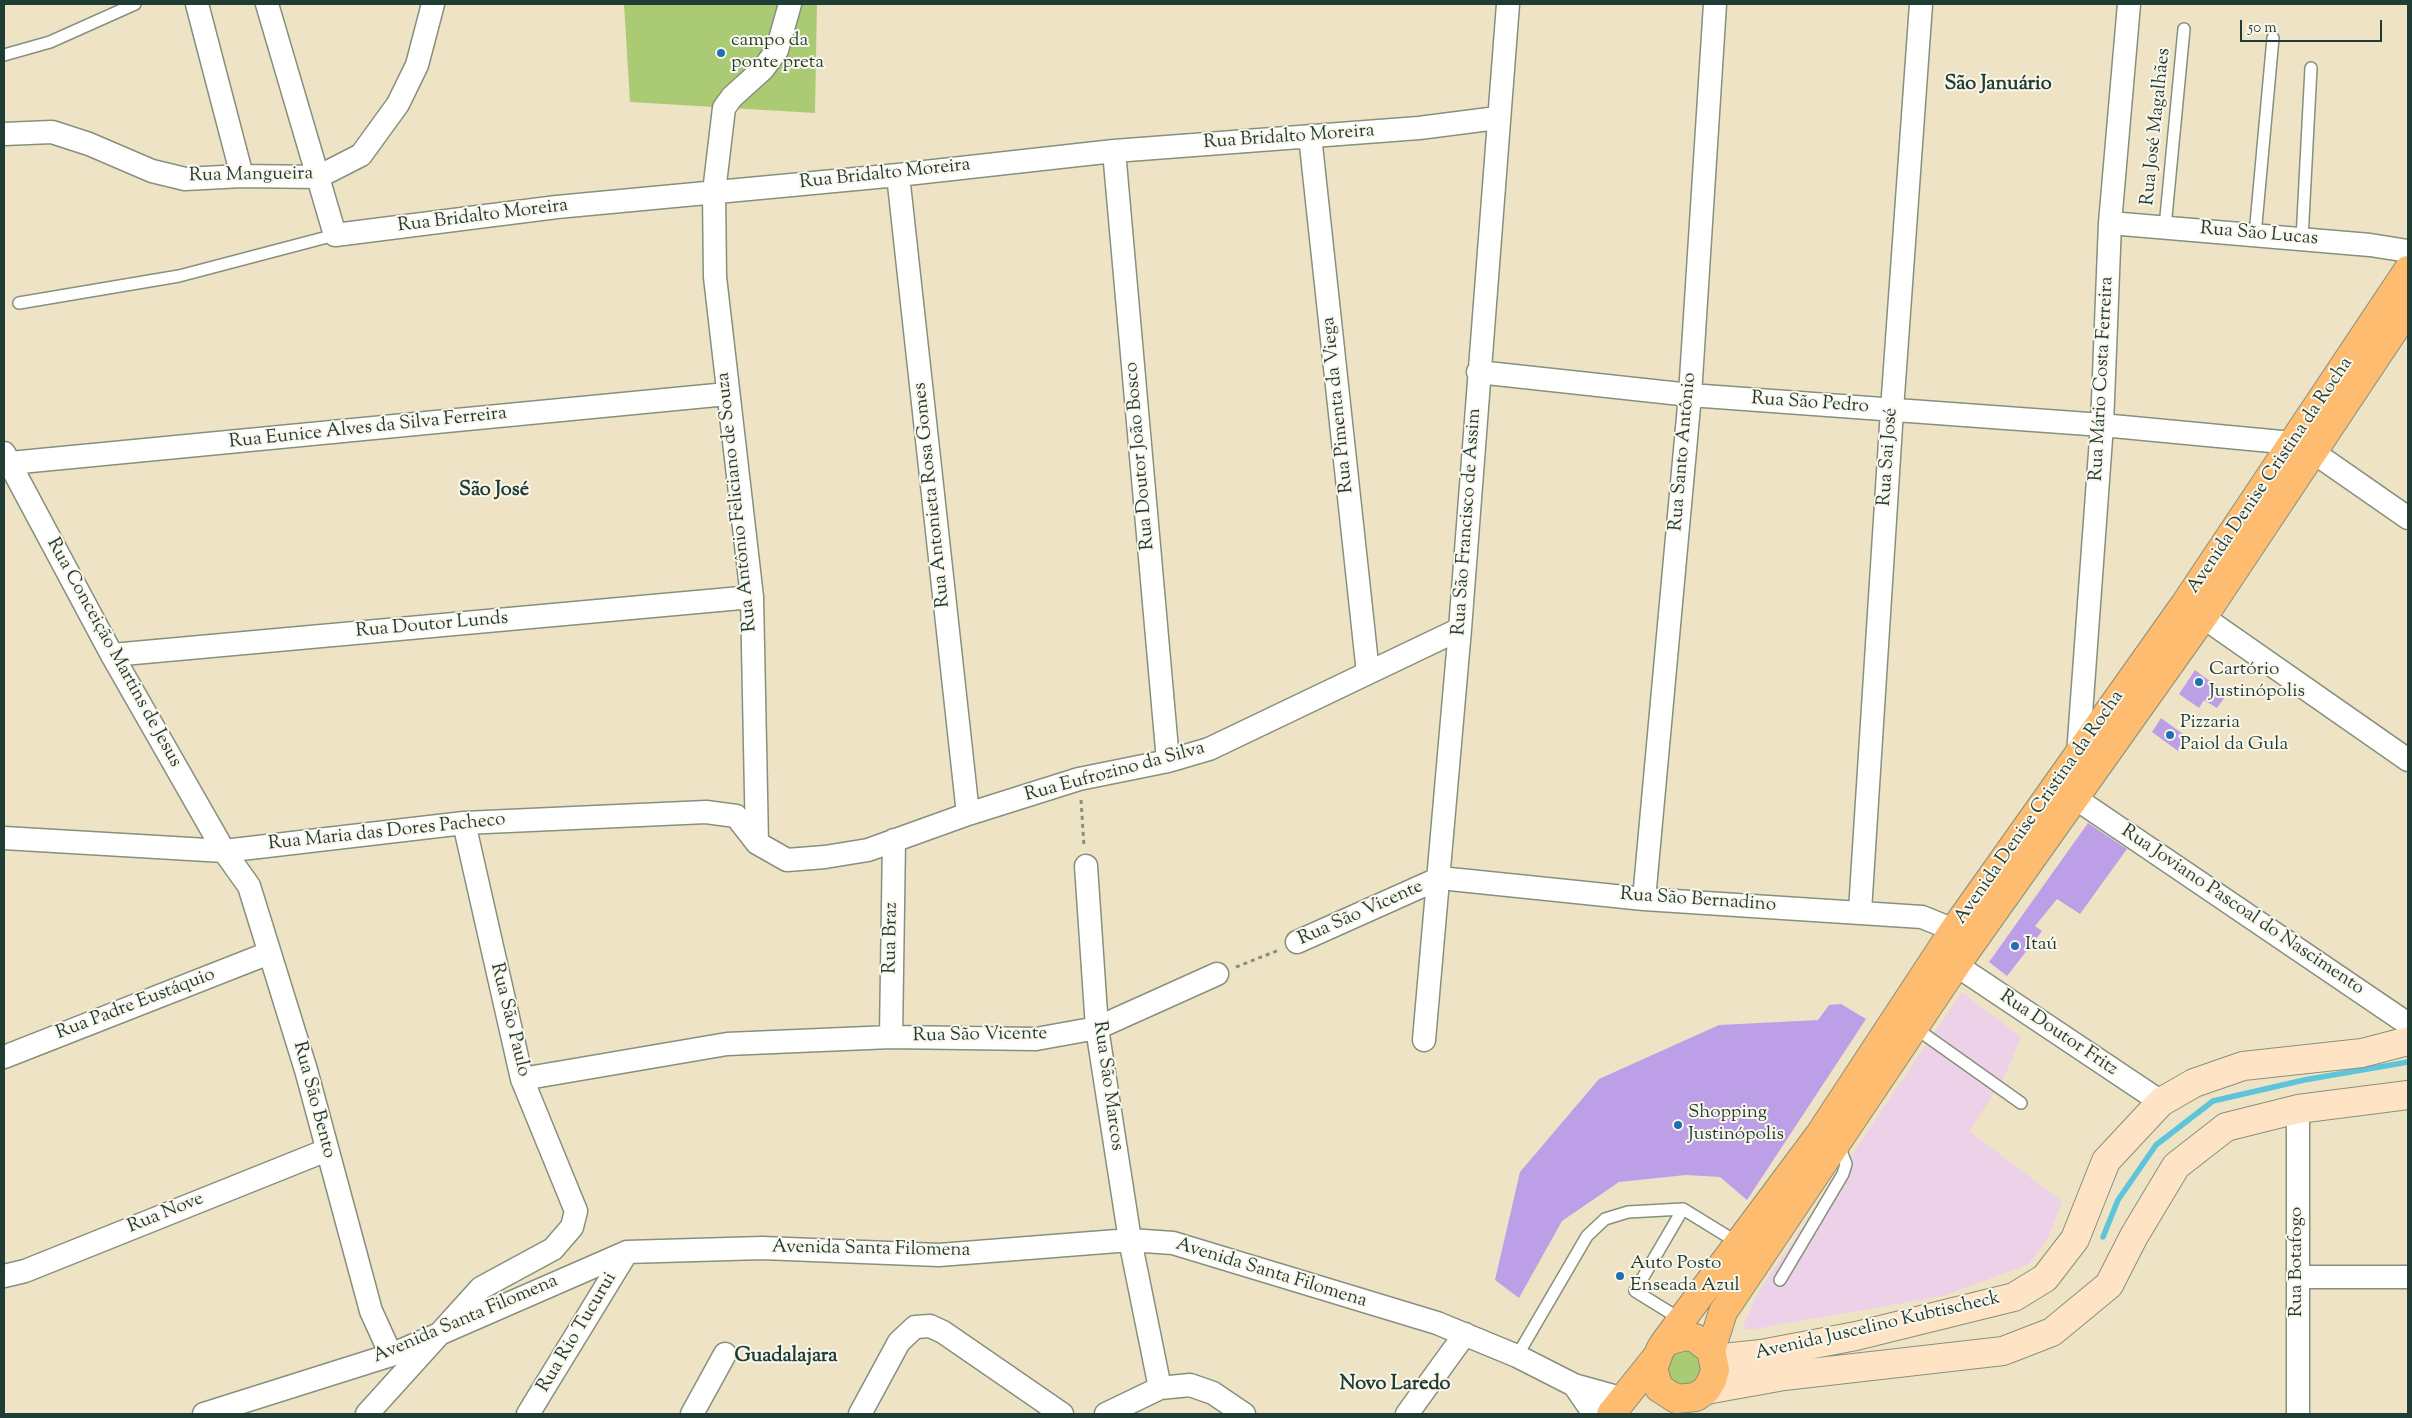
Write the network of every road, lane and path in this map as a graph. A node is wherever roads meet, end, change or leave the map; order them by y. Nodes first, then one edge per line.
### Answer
1 (135, 4) edge
2 (197, 4) edge
3 (267, 4) edge
4 (433, 4) edge
5 (790, 4) edge
6 (1508, 4) edge
7 (1715, 4) edge
8 (1921, 4) edge
9 (2129, 4) edge
10 (2184, 30) dead end
11 (2273, 38) dead end
12 (4, 54) edge
13 (2311, 68) dead end
14 (1498, 118) junction
15 (4, 134) edge
16 (1310, 136) junction
17 (1114, 151) junction
18 (242, 176) junction
19 (898, 176) junction
20 (318, 177) junction
21 (714, 192) junction
22 (2110, 223) junction
23 (2165, 227) junction
24 (335, 235) junction
25 (2255, 235) junction
26 (2302, 239) junction
27 (2408, 251) edge
28 (2408, 270) edge
29 (19, 303) dead end
30 (2408, 309) edge
31 (1478, 372) junction
32 (727, 394) junction
33 (1690, 395) junction
34 (1892, 410) junction
35 (2102, 425) junction
36 (2303, 448) junction
37 (7, 458) edge
38 (2408, 518) edge
39 (752, 597) junction
40 (2203, 617) junction
41 (1460, 629) junction
42 (112, 656) junction
43 (1368, 673) junction
44 (2078, 755) junction
45 (2408, 760) edge
46 (1168, 761) junction
47 (1079, 779) junction
48 (2075, 798) junction
49 (968, 814) junction
50 (464, 823) junction
51 (4, 838) edge
52 (894, 840) junction
53 (757, 843) junction
54 (224, 851) junction
55 (1086, 866) joint
56 (1440, 878) junction
57 (1644, 899) junction
58 (1860, 911) junction
59 (1954, 930) junction
60 (1298, 942) joint
61 (269, 953) junction
62 (1956, 965) junction
63 (1217, 974) joint
64 (2408, 1024) edge
65 (1914, 1027) junction
66 (1097, 1028) junction
67 (891, 1037) junction
68 (1424, 1040) dead end
69 (2408, 1041) edge
70 (4, 1057) edge
71 (522, 1079) junction
72 (2408, 1095) edge
73 (2161, 1102) junction
74 (2021, 1103) dead end
75 (2298, 1109) junction
76 (1837, 1142) junction
77 (327, 1150) junction
78 (1683, 1210) junction
79 (1130, 1240) junction
80 (627, 1252) junction
81 (1749, 1252) junction
82 (4, 1276) edge
83 (2299, 1277) junction
84 (2408, 1277) edge
85 (1780, 1280) dead end
86 (1682, 1320) junction
87 (444, 1331) junction
88 (1465, 1334) junction
89 (1660, 1351) junction
90 (725, 1354) dead end
91 (1712, 1354) junction
92 (391, 1355) junction
93 (1517, 1356) junction
94 (1574, 1385) junction
95 (1160, 1388) junction
96 (1701, 1393) junction
97 (1616, 1406) edge
98 (1112, 1413) edge
99 (204, 1414) edge
100 (367, 1414) edge
101 (528, 1414) edge
102 (692, 1414) edge
103 (860, 1414) edge
104 (1062, 1414) edge
105 (1244, 1414) edge
106 (1407, 1414) edge
107 (1594, 1414) edge
108 (1660, 1414) edge
109 (2298, 1414) edge

1 - 12 lane
2 - 18 street
3 - 20 street
4 - 20 street, Rua Mangueira
5 - 21 street, Rua Antônio Feliciano de Souza
6 - 14 street, Rua São Francisco de Assim
7 - 33 street, Rua Santo Antônio
8 - 34 street, Rua Sai José
9 - 22 street, Rua Mário Costa Ferreira
10 - 23 lane, Rua José Magalhães
11 - 25 lane
13 - 26 lane
14 - 16 street, Rua Bridalto Moreira
14 - 31 street, Rua São Francisco de Assim
15 - 18 street, Rua Mangueira
16 - 17 street, Rua Bridalto Moreira
16 - 43 street, Rua Pimenta da Viega
17 - 19 street, Rua Bridalto Moreira
17 - 46 street, Rua Doutor João Bosco
18 - 20 street, Rua Mangueira
19 - 21 street, Rua Bridalto Moreira
19 - 49 street, Rua Antonieta Rosa Gomes
20 - 24 street
21 - 24 street, Rua Bridalto Moreira
21 - 32 street, Rua Antônio Feliciano de Souza
22 - 23 street, Rua São Lucas
22 - 35 street, Rua Mário Costa Ferreira
23 - 25 street, Rua São Lucas
24 - 29 lane
25 - 26 street, Rua São Lucas
26 - 27 street, Rua São Lucas
28 - 36 highway, Avenida Denise Cristina da Rocha
30 - 36 highway, Avenida Denise Cristina da Rocha
31 - 33 street, Rua São Pedro
31 - 41 street, Rua São Francisco de Assim
32 - 37 street, Rua Eunice Alves da Silva Ferreira
32 - 39 street, Rua Antônio Feliciano de Souza
33 - 34 street, Rua São Pedro
33 - 57 street, Rua Santo Antônio
34 - 35 street, Rua São Pedro
34 - 58 street, Rua Sai José
35 - 36 street, Rua São Pedro
35 - 44 street, Rua Mário Costa Ferreira
36 - 38 street
36 - 40 highway, Avenida Denise Cristina da Rocha
36 - 44 highway, Avenida Denise Cristina da Rocha
37 - 42 street, Rua Conceição Martins de Jesus
39 - 42 street, Rua Doutor Lunds
39 - 53 street, Rua Antônio Feliciano de Souza
40 - 45 street
40 - 48 highway, Avenida Denise Cristina da Rocha
41 - 43 street, Rua Eufrozino da Silva
41 - 56 street, Rua São Francisco de Assim
42 - 54 street, Rua Conceição Martins de Jesus
43 - 46 street, Rua Eufrozino da Silva
44 - 59 highway, Avenida Denise Cristina da Rocha
46 - 47 street, Rua Eufrozino da Silva
47 - 49 street, Rua Eufrozino da Silva
47 - 55 path
48 - 62 highway, Avenida Denise Cristina da Rocha
48 - 64 street, Rua Joviano Pascoal do Nascimento
49 - 52 street, Rua Eufrozino da Silva
50 - 53 street, Rua Maria das Dores Pacheco
50 - 54 street, Rua Maria das Dores Pacheco
50 - 71 street, Rua São Paulo
51 - 54 street, Rua Maria das Dores Pacheco
52 - 53 street, Rua Eufrozino da Silva
52 - 67 street, Rua Braz
54 - 61 street, Rua São Bento
55 - 66 street, Rua São Marcos
56 - 57 street, Rua São Bernadino
56 - 60 street, Rua São Vicente
56 - 68 street, Rua São Francisco de Assim
57 - 58 street, Rua São Bernadino
58 - 59 street, Rua São Bernadino
59 - 81 highway, Avenida Denise Cristina da Rocha
60 - 63 path, Rua São Vicente
61 - 70 street, Rua Padre Eustáquio
61 - 77 street, Rua São Bento
62 - 65 highway, Avenida Denise Cristina da Rocha
62 - 73 street, Rua Doutor Fritz
63 - 66 street, Rua São Vicente
65 - 74 lane
65 - 76 highway, Avenida Denise Cristina da Rocha
66 - 67 street, Rua São Vicente
66 - 79 street, Rua São Marcos
67 - 71 street, Rua São Vicente
69 - 73 street, Avenida Juscelino Kubtischeck
71 - 87 street, Rua São Paulo
72 - 75 street, Avenida Juscelino Kubtischeck
73 - 91 street, Avenida Juscelino Kubtischeck
75 - 83 street, Rua Botafogo
75 - 96 street, Avenida Juscelino Kubtischeck
76 - 81 highway, Avenida Denise Cristina da Rocha
76 - 85 lane
77 - 82 street, Rua Nove
77 - 92 street, Rua São Bento
78 - 81 lane
78 - 86 lane
78 - 93 lane
79 - 80 street, Avenida Santa Filomena
79 - 88 street, Avenida Santa Filomena
79 - 95 street, Rua São Marcos
80 - 87 street, Avenida Santa Filomena
80 - 101 street, Rua Rio Tucurui
81 - 86 highway, Avenida Denise Cristina da Rocha
81 - 91 highway, Avenida Denise Cristina da Rocha
83 - 84 street
83 - 109 street, Rua Botafogo
86 - 89 highway, Avenida Denise Cristina da Rocha
87 - 92 street, Avenida Santa Filomena
87 - 100 street
88 - 93 street, Avenida Santa Filomena
88 - 106 street
89 - 91 highway
89 - 96 highway
89 - 97 highway, Avenida Denise Cristina da Rocha
90 - 102 street
91 - 96 highway
92 - 99 street, Avenida Santa Filomena
93 - 94 street, Avenida Santa Filomena
94 - 97 street, Avenida Santa Filomena
94 - 107 street, Avenida Santa Filomena
95 - 98 street
95 - 105 street
96 - 108 highway
103 - 104 street

